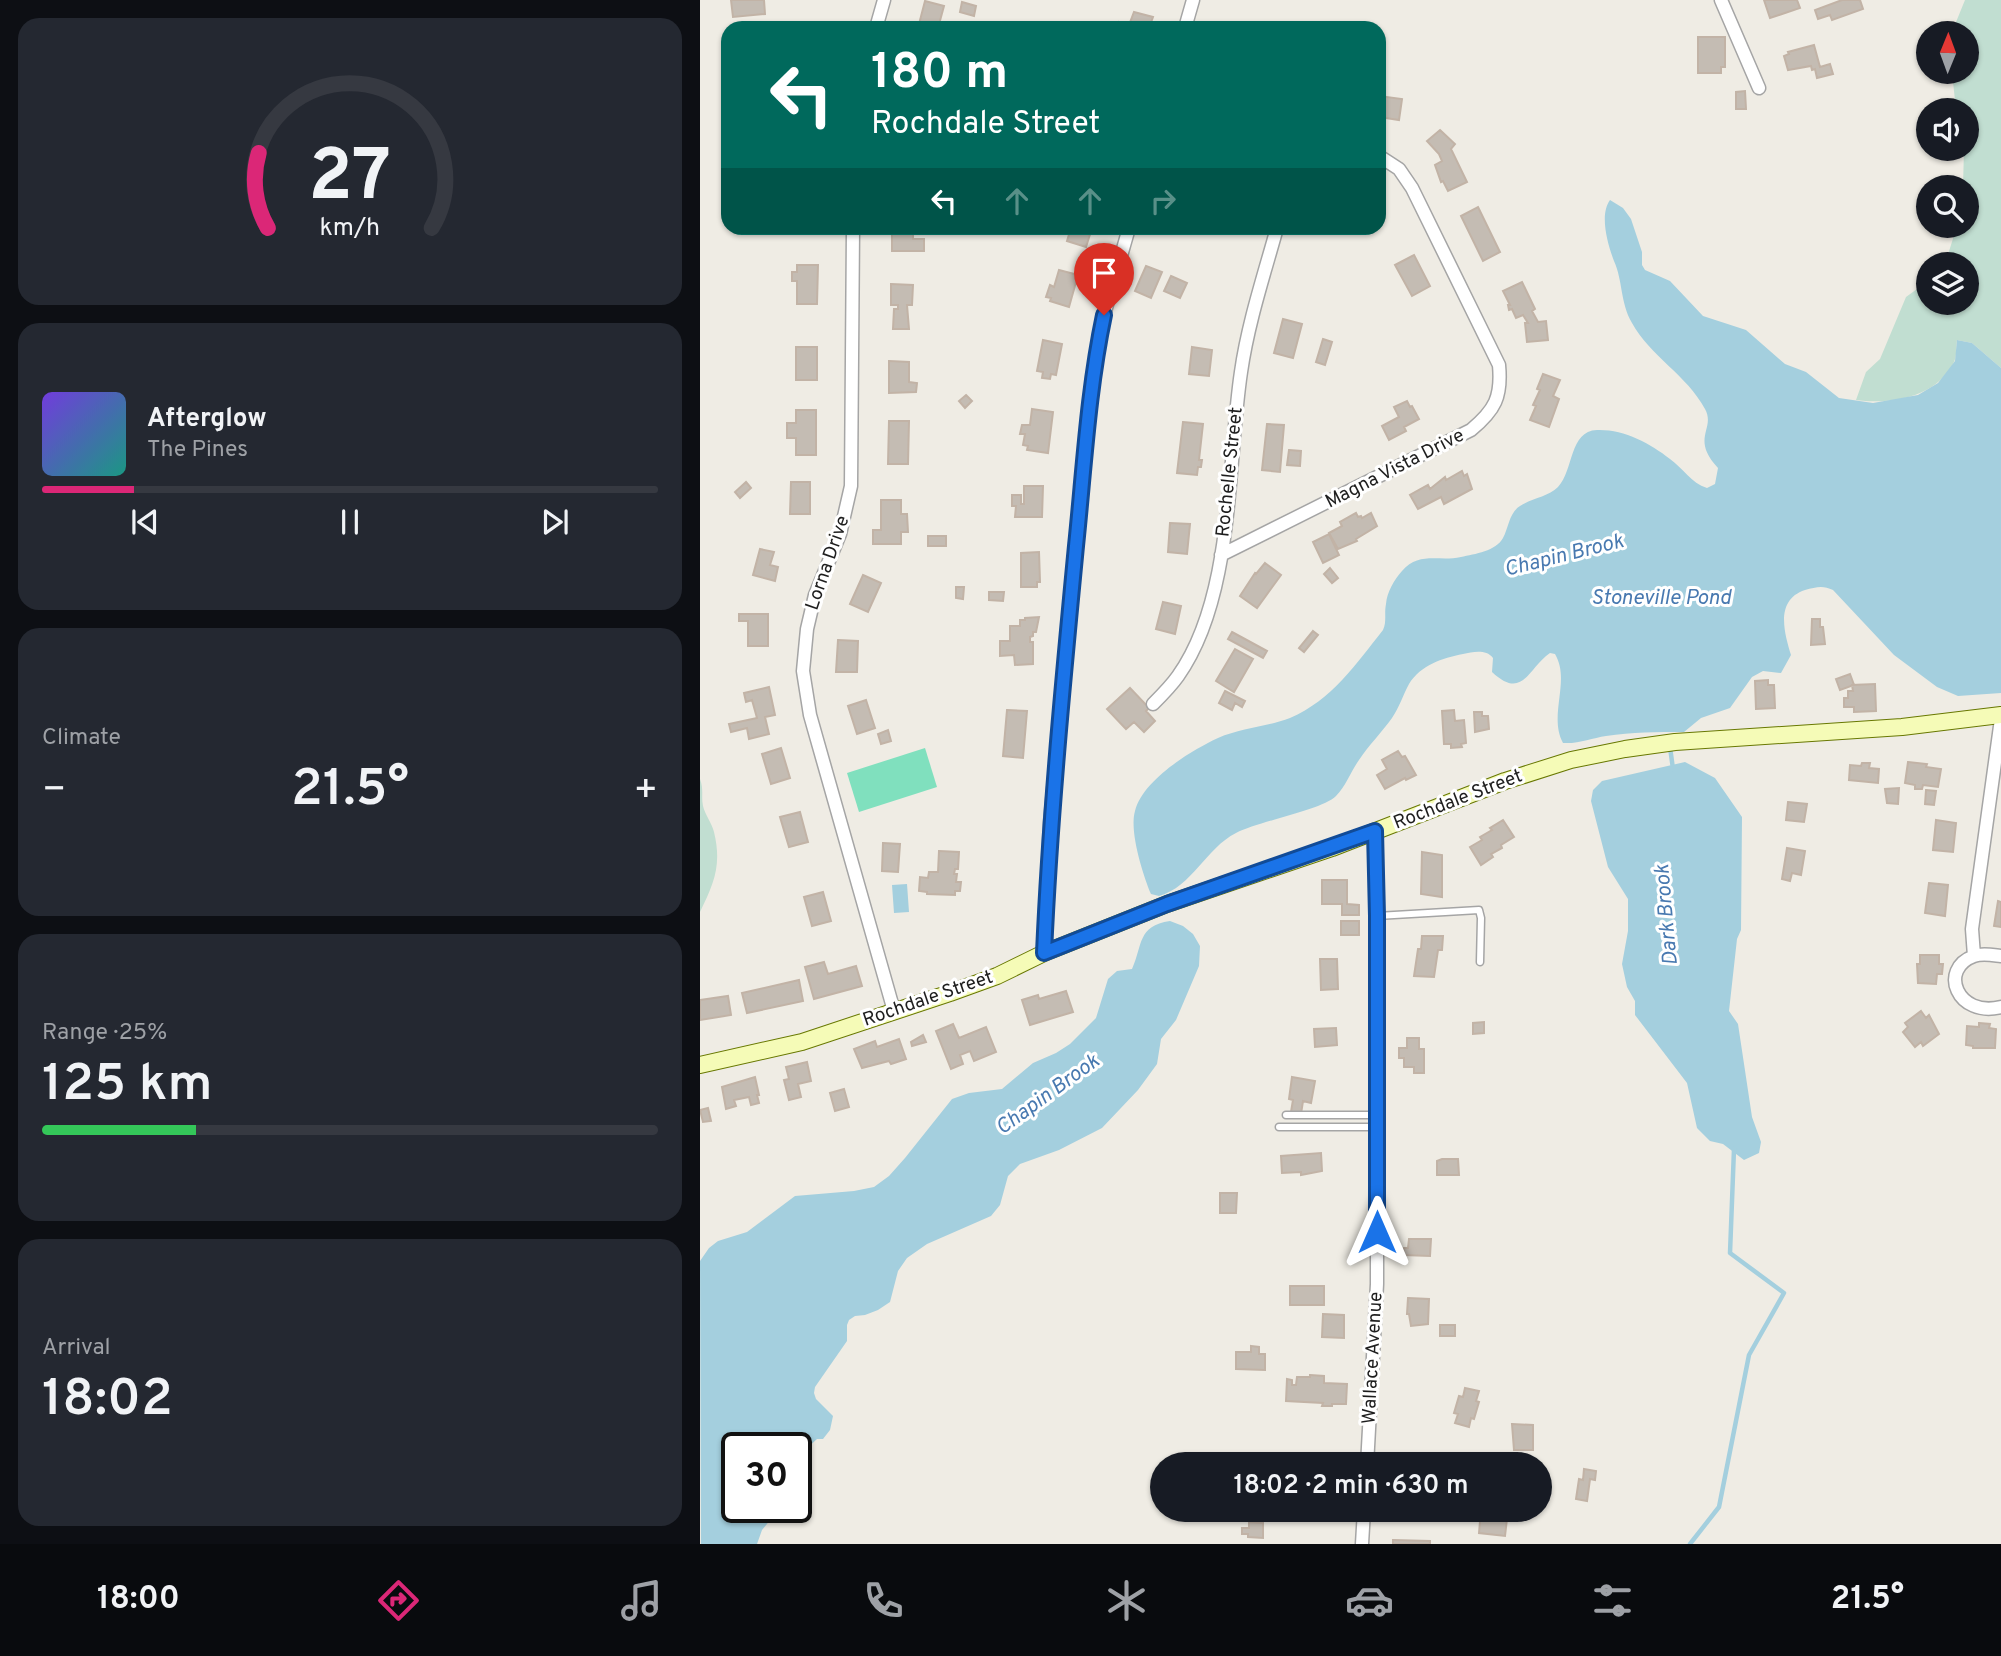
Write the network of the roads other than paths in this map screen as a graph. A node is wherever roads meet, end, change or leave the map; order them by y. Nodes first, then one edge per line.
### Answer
1 (884, 0) edge
2 (1193, 0) edge
3 (1721, 0) edge
4 (878, 21) edge
5 (1187, 21) edge
6 (1759, 88) dead end
7 (1386, 161) edge
8 (853, 235) edge
9 (1127, 235) edge
10 (1275, 235) edge
11 (1221, 555) junction
12 (1153, 704) dead end
13 (2001, 717) edge
14 (1375, 831) junction
15 (1377, 916) junction
16 (1044, 953) junction
17 (1974, 956) junction
18 (2001, 956) edge
19 (1480, 962) dead end
20 (2001, 1007) edge
21 (894, 1012) junction
22 (700, 1065) edge
23 (1286, 1115) dead end
24 (1377, 1121) junction
25 (1279, 1127) dead end
26 (1368, 1452) edge
27 (1363, 1522) edge
28 (1362, 1544) edge

1 - 4 street
2 - 5 street
3 - 6 street
7 - 11 street, Magna Vista Drive
8 - 21 street, Lorna Drive
9 - 16 street
10 - 11 street, Rochelle Street
11 - 12 street, Rochelle Street
13 - 14 street, Rochdale Street
13 - 17 street
14 - 15 street, Wallace Avenue
14 - 16 street, Rochdale Street
15 - 19 lane
15 - 24 street, Wallace Avenue
16 - 21 street, Rochdale Street
17 - 18 street
17 - 20 street
21 - 22 street, Rochdale Street
23 - 24 lane
24 - 25 lane
24 - 26 street, Wallace Avenue
27 - 28 street

